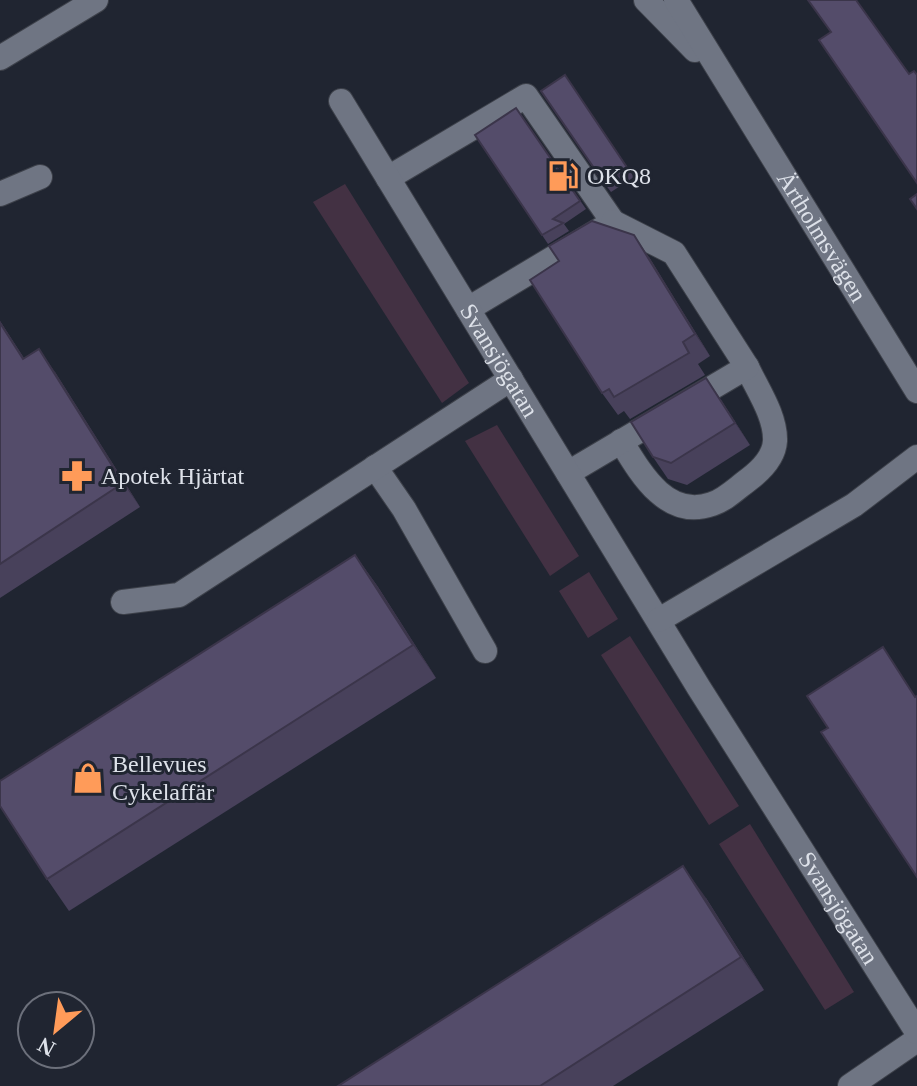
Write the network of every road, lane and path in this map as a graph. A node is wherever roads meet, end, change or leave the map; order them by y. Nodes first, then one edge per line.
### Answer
1 (96, 0) edge
2 (646, 0) edge
3 (676, 0) edge
4 (0, 58) edge
5 (727, 82) junction
6 (341, 101) dead end
7 (40, 177) dead end
8 (388, 178) junction
9 (0, 194) edge
10 (613, 222) junction
11 (468, 309) junction
12 (747, 367) junction
13 (511, 379) junction
14 (917, 391) edge
15 (621, 441) junction
16 (917, 457) edge
17 (375, 467) junction
18 (568, 473) junction
19 (123, 602) dead end
20 (659, 620) junction
21 (485, 651) dead end
22 (917, 1032) edge
23 (917, 1040) edge
24 (850, 1086) edge

1 - 4 street
2 - 5 street, Ärtholmsvägen
3 - 5 street, Ärtholmsvägen
5 - 14 street, Ärtholmsvägen
6 - 8 street, Svansjögatan
7 - 9 street
8 - 10 street
8 - 11 street, Svansjögatan
10 - 11 street
10 - 12 street
11 - 13 street, Svansjögatan
12 - 15 street
12 - 15 street
13 - 17 street
13 - 18 street, Svansjögatan
15 - 18 street
16 - 20 street
17 - 19 street
17 - 21 street
18 - 20 street, Svansjögatan
20 - 22 street, Svansjögatan
23 - 24 street

